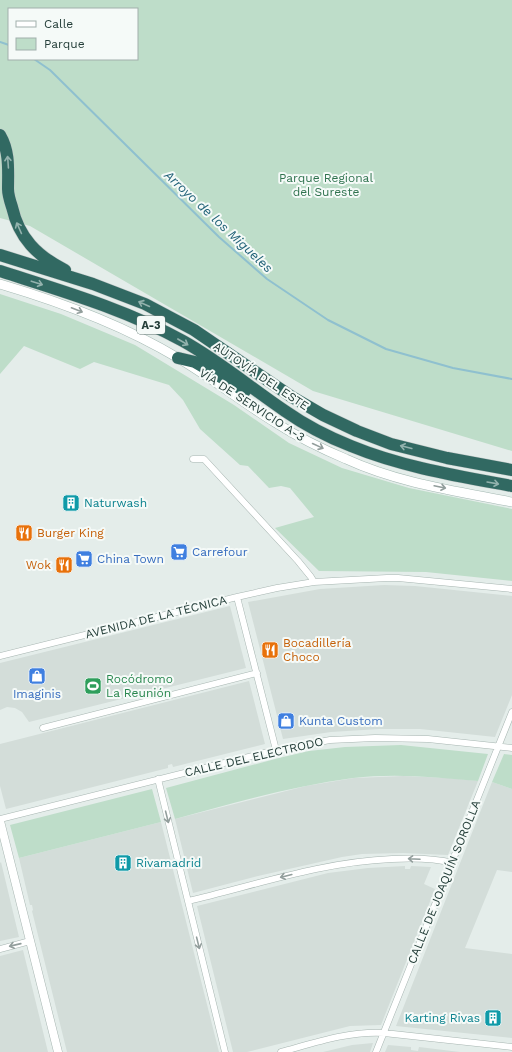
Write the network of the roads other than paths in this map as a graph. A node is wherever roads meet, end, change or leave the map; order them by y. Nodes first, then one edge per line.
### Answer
1 (0, 135) edge
2 (0, 255) edge
3 (0, 271) edge
4 (0, 284) edge
5 (93, 284) junction
6 (178, 358) junction
7 (286, 412) junction
8 (193, 459) dead end
9 (512, 470) edge
10 (512, 486) edge
11 (512, 502) edge
12 (314, 582) junction
13 (512, 589) edge
14 (237, 597) junction
15 (0, 656) edge
16 (257, 673) junction
17 (512, 712) edge
18 (43, 728) dead end
19 (499, 746) junction
20 (512, 748) edge
21 (276, 750) junction
22 (158, 779) junction
23 (0, 820) edge
24 (453, 863) junction
25 (188, 901) junction
26 (30, 941) junction
27 (0, 949) edge
28 (384, 1034) junction
29 (512, 1048) edge
30 (58, 1052) edge
31 (225, 1052) edge
32 (280, 1052) edge
33 (376, 1052) edge

5 -> 1 highway
2 - 5 highway, AUTOVÍA DEL ESTE / A-3
3 -> 7 highway, AUTOVÍA DEL ESTE / A-3
4 -> 6 main road, VÍA DE SERVICIO A-3
9 -> 5 highway, AUTOVÍA DEL ESTE / A-3
6 - 7 highway
6 -> 11 main road, VÍA DE SERVICIO A-3
7 -> 10 highway, AUTOVÍA DEL ESTE / A-3
8 - 12 street
12 - 13 street, AVENIDA DE LA TÉCNICA
12 - 14 street, AVENIDA DE LA TÉCNICA
14 - 15 street, AVENIDA DE LA TÉCNICA
14 - 16 street
16 - 18 street
16 - 21 street
17 - 19 street, CALLE DE JOAQUÍN SOROLLA
19 - 20 street, CALLE DEL ELECTRODO
19 - 21 street, CALLE DEL ELECTRODO
19 - 24 street, CALLE DE JOAQUÍN SOROLLA
21 - 22 street, CALLE DEL ELECTRODO
22 - 23 street, CALLE DEL ELECTRODO
22 -> 25 street
23 - 26 street
24 -> 25 street
24 - 28 street, CALLE DE JOAQUÍN SOROLLA
25 -> 31 street
26 -> 27 street
26 - 30 street
28 - 29 street
28 - 32 street
28 - 33 street, CALLE DE JOAQUÍN SOROLLA

